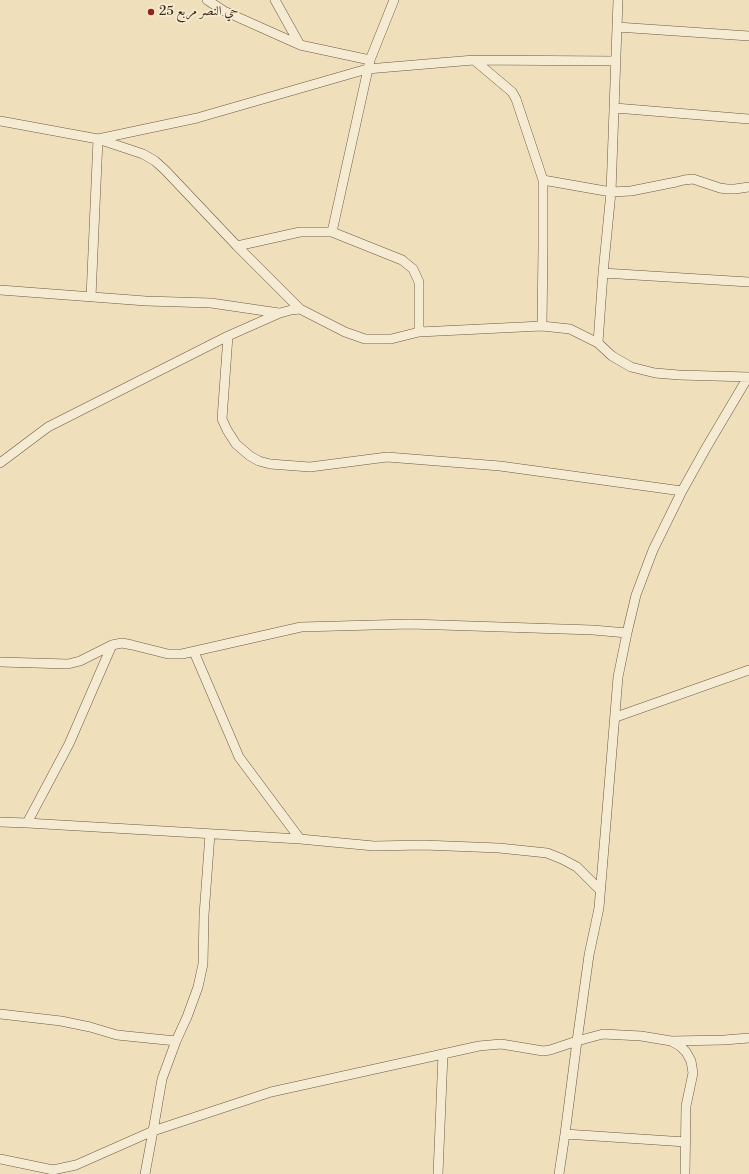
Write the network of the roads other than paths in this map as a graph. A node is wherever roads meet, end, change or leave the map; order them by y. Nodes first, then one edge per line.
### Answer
1 (207, 0) edge
2 (275, 0) edge
3 (394, 0) edge
4 (618, 0) edge
5 (617, 27) junction
6 (749, 36) edge
7 (300, 45) junction
8 (474, 60) junction
9 (616, 61) junction
10 (368, 64) junction
11 (615, 108) junction
12 (749, 119) edge
13 (0, 121) edge
14 (98, 139) junction
15 (542, 180) junction
16 (749, 187) edge
17 (611, 192) junction
18 (332, 232) junction
19 (237, 246) junction
20 (603, 273) junction
21 (749, 282) edge
22 (0, 290) edge
23 (91, 297) junction
24 (300, 309) junction
25 (280, 313) junction
26 (542, 326) junction
27 (419, 332) junction
28 (228, 336) junction
29 (598, 343) junction
30 (749, 377) edge
31 (0, 464) edge
32 (682, 491) junction
33 (627, 633) junction
34 (112, 645) junction
35 (194, 652) junction
36 (0, 662) edge
37 (749, 670) edge
38 (616, 717) junction
39 (0, 822) edge
40 (27, 823) junction
41 (210, 834) junction
42 (300, 839) junction
43 (600, 890) junction
44 (0, 1014) edge
45 (749, 1038) edge
46 (176, 1040) junction
47 (577, 1041) junction
48 (671, 1041) junction
49 (443, 1054) junction
50 (153, 1131) junction
51 (565, 1134) junction
52 (686, 1142) junction
53 (0, 1159) edge
54 (145, 1174) edge
55 (438, 1174) edge
56 (559, 1174) edge
57 (685, 1174) edge

1 - 7 street
2 - 7 street
3 - 10 street
4 - 5 street
5 - 6 street
5 - 9 street
7 - 10 street
8 - 9 street
8 - 10 street
8 - 15 street
9 - 11 street
10 - 14 street
10 - 18 street
11 - 12 street
11 - 17 street
13 - 14 street
14 - 19 street
14 - 23 street
15 - 17 street
15 - 26 street
16 - 17 street
17 - 20 street
18 - 19 street
18 - 27 street
19 - 24 street
20 - 21 street
20 - 29 street
22 - 23 street
23 - 25 street
24 - 25 street
24 - 27 street
25 - 28 street
26 - 27 street
26 - 29 street
28 - 31 street
28 - 32 street
29 - 30 street
30 - 32 street
32 - 33 street
33 - 35 street
33 - 38 street
34 - 35 street
34 - 36 street
34 - 40 street
35 - 42 street
37 - 38 street
38 - 43 street
39 - 40 street
40 - 41 street
41 - 42 street
41 - 46 street
42 - 43 street
43 - 47 street
44 - 46 street
45 - 48 street
46 - 50 street
47 - 48 street
47 - 49 street
47 - 51 street
48 - 52 street
49 - 50 street
49 - 55 street
50 - 53 street
50 - 54 street
51 - 52 street
51 - 56 street
52 - 57 street

